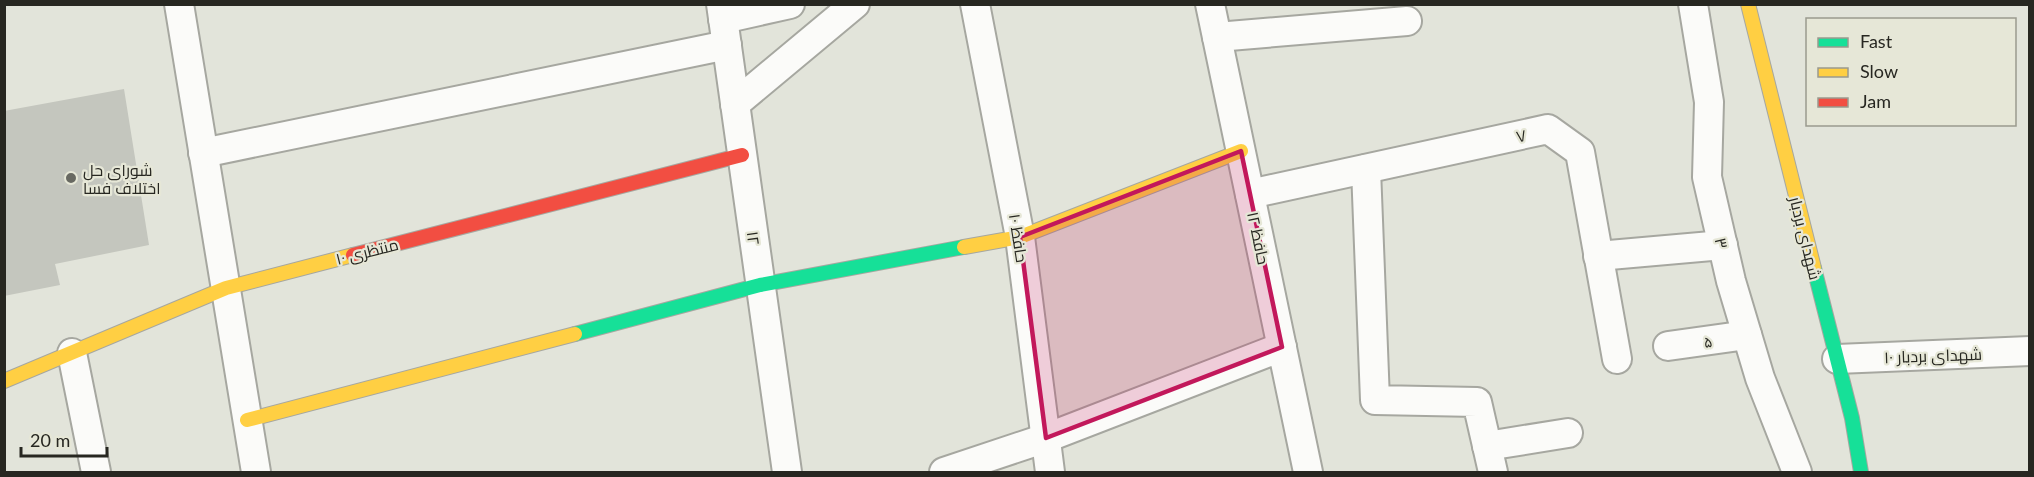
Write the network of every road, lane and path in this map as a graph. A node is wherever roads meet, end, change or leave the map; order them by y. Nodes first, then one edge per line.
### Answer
1 (179, 4) edge
2 (790, 4) edge
3 (855, 4) edge
4 (975, 4) edge
5 (1210, 4) edge
6 (1748, 4) edge
7 (1698, 5) edge
8 (1407, 21) dead end
9 (723, 23) edge
10 (1216, 37) junction
11 (735, 104) junction
12 (1241, 151) junction
13 (203, 153) junction
14 (742, 155) junction
15 (1366, 169) junction
16 (1250, 194) junction
17 (1020, 237) junction
18 (1723, 245) junction
19 (1598, 256) junction
20 (760, 285) junction
21 (226, 288) junction
22 (1748, 335) junction
23 (1668, 346) dead end
24 (1282, 347) junction
25 (2030, 351) edge
26 (72, 353) junction
27 (1617, 359) dead end
28 (1837, 359) junction
29 (4, 381) edge
30 (247, 420) junction
31 (1568, 433) dead end
32 (1046, 438) junction
33 (1490, 459) edge
34 (96, 472) edge
35 (256, 472) edge
36 (787, 472) edge
37 (944, 472) edge
38 (1050, 472) edge
39 (1308, 472) edge
40 (1793, 472) edge
41 (1861, 472) edge

1 - 13 street
2 - 9 street
3 - 11 street
4 - 17 street, حافظ ۱۰
5 - 10 street, حافظ ۱۲
6 - 28 street, شهدای بردبار
7 - 18 street, ۳
8 - 10 street
9 - 11 street, ۱۲
9 - 13 street
10 - 12 street, حافظ ۱۲
11 - 14 street, ۱۲
12 - 16 street, حافظ ۱۲
12 - 17 street
13 - 21 street
14 - 20 street, ۱۲
14 - 21 street, منتظری ۱۰
15 - 16 street, ۷
15 - 19 street, ۷
15 - 33 street
16 - 24 street, حافظ ۱۲
17 - 20 street
17 - 32 street, حافظ ۱۰
18 - 19 street
18 - 22 street, ۳
19 - 27 street, ۷
20 - 30 street
20 - 36 street, ۱۲
21 - 26 street, منتظری ۱۰
21 - 30 street
22 - 23 street, ۵
22 - 40 street, ۳
24 - 32 street
24 - 39 street, حافظ ۱۲
25 - 28 street, شهدای بردبار ۱۰
26 - 29 street, منتظری ۱۰
26 - 34 street
28 - 41 street, شهدای بردبار
30 - 35 street
31 - 33 street
32 - 37 street
32 - 38 street, حافظ ۱۰

